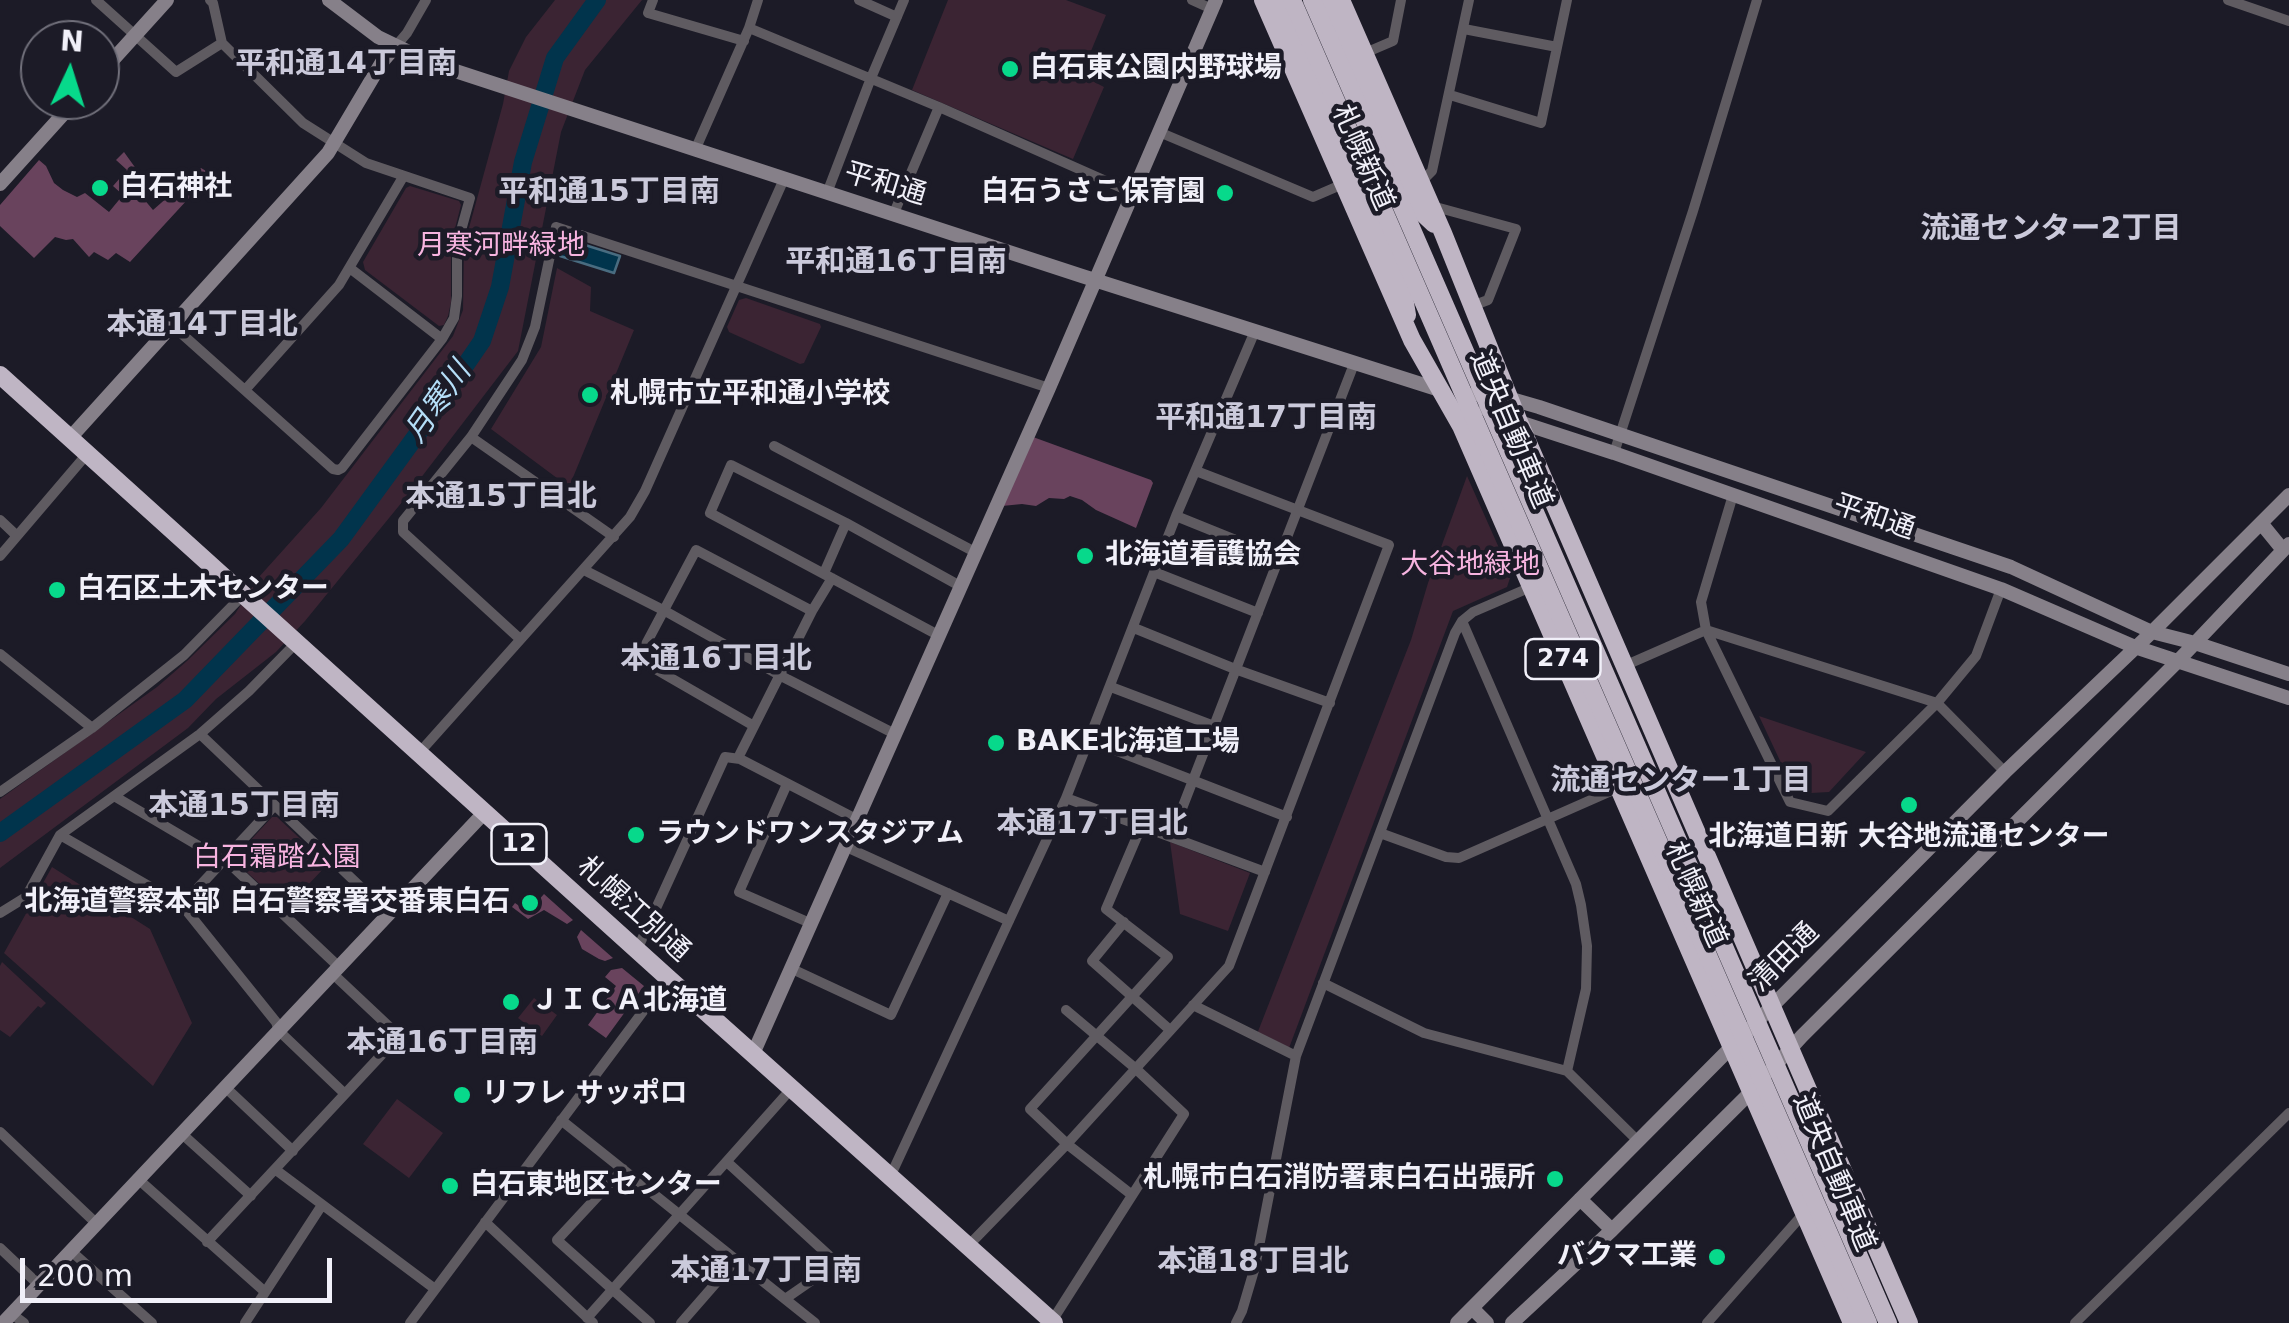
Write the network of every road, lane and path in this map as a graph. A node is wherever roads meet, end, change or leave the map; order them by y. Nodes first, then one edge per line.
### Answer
1 (96, 0) edge
2 (167, 0) edge
3 (210, 0) edge
4 (329, 0) edge
5 (426, 0) edge
6 (653, 0) edge
7 (758, 0) edge
8 (859, 0) edge
9 (904, 0) edge
10 (1192, 0) edge
11 (1263, 0) edge
12 (1277, 0) edge
13 (1292, 0) edge
14 (1312, 0) edge
15 (1327, 0) edge
16 (1341, 0) edge
17 (1402, 0) edge
18 (1469, 0) edge
19 (1567, 0) edge
20 (1757, 0) edge
21 (2228, 0) edge
22 (1214, 5) edge
23 (898, 17) junction
24 (2289, 21) edge
25 (750, 28) junction
26 (1464, 28) junction
27 (136, 35) junction
28 (744, 41) junction
29 (222, 43) junction
30 (395, 47) junction
31 (1558, 47) junction
32 (120, 52) edge
33 (1364, 53) junction
34 (871, 78) junction
35 (1450, 95) junction
36 (938, 107) junction
37 (58, 120) edge
38 (1159, 132) junction
39 (335, 144) junction
40 (696, 148) junction
41 (402, 177) junction
42 (784, 179) junction
43 (1420, 183) junction
44 (0, 184) edge
45 (1343, 184) junction
46 (827, 193) junction
47 (1133, 193) junction
48 (1430, 205) junction
49 (894, 213) junction
50 (1442, 233) junction
51 (351, 269) junction
52 (1095, 280) junction
53 (736, 286) junction
54 (1472, 306) junction
55 (173, 326) junction
56 (1255, 331) junction
57 (442, 338) junction
58 (1412, 340) junction
59 (1354, 364) junction
60 (0, 376) edge
61 (1049, 388) junction
62 (245, 390) junction
63 (1440, 390) junction
64 (1508, 398) junction
65 (1518, 422) junction
66 (1618, 435) junction
67 (470, 437) junction
68 (70, 438) junction
69 (774, 446) dead end
70 (1614, 452) junction
71 (87, 454) junction
72 (1196, 471) junction
73 (1733, 494) junction
74 (2289, 495) edge
75 (1298, 510) junction
76 (1176, 516) junction
77 (0, 520) edge
78 (846, 523) junction
79 (2261, 523) junction
80 (17, 536) junction
81 (614, 536) junction
82 (2287, 551) edge
83 (975, 552) junction
84 (0, 556) edge
85 (1280, 558) junction
86 (584, 570) junction
87 (1154, 572) junction
88 (828, 576) junction
89 (960, 586) junction
90 (1531, 587) junction
91 (2001, 589) junction
92 (248, 599) junction
93 (665, 611) junction
94 (812, 611) junction
95 (1258, 613) junction
96 (1462, 621) junction
97 (1134, 628) junction
98 (1706, 630) junction
99 (2152, 632) junction
100 (938, 635) junction
101 (291, 637) junction
102 (520, 638) junction
103 (2196, 642) junction
104 (2135, 647) junction
105 (0, 654) edge
106 (2177, 662) junction
107 (1624, 666) junction
108 (1235, 669) junction
109 (2289, 674) edge
110 (781, 676) junction
111 (1111, 687) junction
112 (2289, 698) edge
113 (1330, 703) junction
114 (1937, 703) junction
115 (754, 726) junction
116 (1214, 726) junction
117 (92, 728) junction
118 (200, 734) junction
119 (895, 734) junction
120 (1089, 740) junction
121 (420, 753) junction
122 (740, 759) junction
123 (2004, 772) junction
124 (1192, 781) junction
125 (788, 784) junction
126 (1618, 788) junction
127 (0, 792) edge
128 (114, 796) junction
129 (1066, 798) junction
130 (274, 806) junction
131 (484, 813) junction
132 (1286, 816) junction
133 (1548, 819) junction
134 (856, 820) junction
135 (1141, 827) junction
136 (1380, 833) junction
137 (60, 835) junction
138 (1171, 837) junction
139 (844, 846) junction
140 (223, 860) junction
141 (1265, 872) junction
142 (948, 893) junction
143 (182, 906) junction
144 (0, 913) edge
145 (388, 913) junction
146 (1009, 921) junction
147 (1124, 922) junction
148 (810, 923) junction
149 (637, 950) junction
150 (790, 968) junction
151 (335, 970) junction
152 (668, 978) junction
153 (1323, 983) junction
154 (1134, 997) junction
155 (1193, 1005) junction
156 (1772, 1006) junction
157 (1066, 1010) dead end
158 (1170, 1030) junction
159 (279, 1031) junction
160 (1097, 1036) junction
161 (1791, 1047) junction
162 (1732, 1048) junction
163 (753, 1054) junction
164 (1296, 1056) junction
165 (1136, 1068) junction
166 (1567, 1071) junction
167 (225, 1087) junction
168 (792, 1088) junction
169 (1751, 1092) junction
170 (346, 1094) junction
171 (2289, 1113) edge
172 (562, 1120) junction
173 (0, 1132) edge
174 (181, 1133) junction
175 (1638, 1142) junction
176 (1067, 1144) junction
177 (292, 1151) junction
178 (727, 1162) junction
179 (622, 1169) junction
180 (276, 1170) junction
181 (890, 1177) junction
182 (138, 1179) junction
183 (1132, 1195) junction
184 (251, 1196) junction
185 (1580, 1199) junction
186 (322, 1205) junction
187 (1804, 1213) junction
188 (680, 1215) junction
189 (485, 1222) junction
190 (97, 1224) junction
191 (1612, 1230) junction
192 (207, 1242) junction
193 (968, 1246) junction
194 (0, 1248) edge
195 (71, 1250) junction
196 (736, 1260) junction
197 (38, 1284) junction
198 (435, 1288) junction
199 (614, 1290) junction
200 (264, 1291) junction
201 (786, 1299) junction
202 (1472, 1308) junction
203 (13, 1320) edge
204 (590, 1321) edge
205 (806, 1321) edge
206 (1053, 1322) edge
207 (152, 1323) edge
208 (245, 1323) edge
209 (410, 1323) edge
210 (650, 1323) edge
211 (680, 1323) edge
212 (1236, 1323) edge
213 (1457, 1323) edge
214 (1487, 1323) edge
215 (1512, 1323) edge
216 (1707, 1323) edge
217 (1852, 1323) edge
218 (1868, 1323) edge
219 (1888, 1323) edge
220 (1909, 1323) edge
221 (2076, 1323) edge

1 - 27 street
2 - 27 street
3 - 29 street
4 - 30 street, 平和通
5 - 30 street
6 - 28 street
7 - 25 street
8 - 23 street
9 - 23 street
10 - 22 street
11 - 45 highway, 札幌新道 / 274
12 - 58 highway
13 - 218 highway, 道央自動車道, bridge
14 - 219 highway, 道央自動車道, bridge
15 - 50 highway
16 - 33 highway, 札幌新道 / 274
17 - 33 street
18 - 26 street
19 - 31 street
20 - 66 street
21 - 24 street
22 - 38 street
23 - 34 street
25 - 28 street
25 - 34 street
26 - 31 street
26 - 35 street
27 - 29 street
27 - 32 street
28 - 40 street
29 - 39 street
30 - 39 street
30 - 40 street, 平和通
31 - 35 street
33 - 43 highway, 札幌新道 / 274
34 - 36 street
34 - 46 street
35 - 43 street
36 - 47 street
36 - 49 street
37 - 44 street
38 - 45 street
38 - 47 street
39 - 41 street
39 - 55 street
40 - 42 street, 平和通
41 - 51 street
41 - 57 street
42 - 46 street, 平和通
42 - 53 street
43 - 48 highway, 札幌新道 / 274
45 - 58 highway, 札幌新道 / 274
46 - 49 street, 平和通
47 - 52 street
48 - 50 highway, 札幌新道 / 274
48 - 54 street
49 - 52 street, 平和通
50 - 54 highway, 札幌新道 / 274
51 - 57 street
51 - 62 street
52 - 56 street, 平和通
52 - 61 street
53 - 61 street
53 - 67 street
53 - 81 street
54 - 64 highway, 札幌新道 / 274
55 - 62 street
55 - 68 street
56 - 59 street, 平和通
56 - 72 street
57 - 62 street
58 - 63 highway, 札幌新道 / 274
59 - 63 street, 平和通
59 - 75 street
60 - 68 highway, 札幌江別通 / 12
61 - 83 street
63 - 64 street, 平和通
63 - 65 street, 平和通
63 - 90 highway, 札幌新道 / 274
64 - 65 highway, 札幌新道 / 274
64 - 66 street, 平和通
65 - 70 street, 平和通
65 - 107 highway, 札幌新道 / 274
66 - 70 street
66 - 99 street, 平和通
67 - 81 street
67 - 102 street
68 - 71 highway, 札幌江別通 / 12
69 - 83 street
70 - 73 street, 平和通
71 - 80 street
71 - 92 highway, 札幌江別通 / 12
72 - 75 street
72 - 76 street
73 - 91 street, 平和通
73 - 98 street
74 - 79 street, 清田通
75 - 85 street
75 - 113 street
76 - 85 street
76 - 87 street
77 - 80 street
78 - 88 street
78 - 88 street
78 - 89 street
79 - 82 street
79 - 99 street, 清田通
80 - 84 street
81 - 86 street
82 - 103 street
83 - 89 street
85 - 95 street
86 - 93 street
86 - 102 street
87 - 95 street
87 - 97 street
88 - 94 street
88 - 100 street
89 - 100 street
90 - 96 street
90 - 126 highway, 札幌新道 / 274
91 - 104 street, 平和通
91 - 114 street
92 - 101 highway, 札幌江別通 / 12
92 - 117 street
93 - 94 street
93 - 110 street
93 - 115 street
94 - 110 street
95 - 108 street
96 - 133 street
96 - 136 street
97 - 108 street
97 - 111 street
98 - 107 street
98 - 114 street
98 - 114 street
99 - 103 street, 平和通
99 - 104 street, 清田通
100 - 119 street
101 - 118 street
101 - 121 highway, 札幌江別通 / 12
102 - 121 street
103 - 106 street
103 - 109 street, 平和通
104 - 106 street, 平和通
104 - 123 street, 清田通
105 - 117 street
106 - 112 street, 平和通
106 - 161 street
107 - 156 highway, 札幌新道 / 274
108 - 113 street
108 - 116 street
110 - 115 street
110 - 119 street
111 - 116 street
111 - 120 street
113 - 132 street
114 - 123 street
115 - 122 street
116 - 124 street
117 - 127 street
118 - 128 street
118 - 130 street
119 - 134 street
120 - 124 street
120 - 129 street
121 - 131 highway, 札幌江別通 / 12
122 - 125 street
122 - 149 street
123 - 156 street, 清田通
124 - 132 street
124 - 138 street
125 - 134 street
125 - 148 street
126 - 133 street
126 - 162 highway, 札幌新道 / 274
128 - 137 street
128 - 140 street
129 - 135 street
129 - 146 street
130 - 140 street
130 - 145 street
131 - 145 street
131 - 149 highway, 札幌江別通 / 12
132 - 141 street
133 - 136 street
133 - 166 street
134 - 139 street
135 - 138 street
135 - 147 street
136 - 153 street
137 - 143 street
137 - 144 street
138 - 141 street
139 - 142 street
139 - 148 street
140 - 143 street
140 - 151 street
141 - 155 street
142 - 146 street
142 - 150 street
143 - 159 street
145 - 151 street
146 - 181 street
147 - 154 street
147 - 154 street
148 - 150 street
149 - 152 highway, 札幌江別通 / 12
150 - 163 street
151 - 159 street
151 - 170 street
152 - 163 highway, 札幌江別通 / 12
152 - 172 street
153 - 164 street
153 - 166 street
154 - 158 street
154 - 160 street
155 - 158 street
155 - 164 street
156 - 161 highway, 札幌新道 / 274
156 - 162 street, 清田通
157 - 160 street
158 - 165 street
159 - 167 street
159 - 170 street
160 - 165 street
160 - 176 street
161 - 169 street
161 - 220 highway, 札幌新道 / 274
162 - 169 highway, 札幌新道 / 274
162 - 175 street, 清田通
163 - 168 highway, 札幌江別通 / 12
164 - 212 street
165 - 176 street
165 - 183 street
166 - 175 street
167 - 174 street
167 - 177 street
168 - 178 street
168 - 181 highway, 札幌江別通 / 12
169 - 187 highway, 札幌新道 / 274
169 - 191 street
170 - 177 street
171 - 221 street
172 - 179 street
172 - 189 street
173 - 190 street
174 - 182 street
174 - 184 street
175 - 185 street, 清田通
176 - 183 street
176 - 193 street
177 - 180 street
178 - 188 street
178 - 201 street
179 - 188 street
179 - 199 street
180 - 184 street
180 - 186 street
181 - 193 highway, 札幌江別通 / 12
182 - 190 street
182 - 192 street
183 - 206 street
184 - 192 street
185 - 191 street
185 - 202 street, 清田通
186 - 198 street
186 - 200 street
187 - 216 street
187 - 217 highway, 札幌新道 / 274
188 - 196 street
188 - 199 street
189 - 198 street
189 - 204 street
190 - 195 street
191 - 215 street
192 - 200 street
193 - 206 highway, 札幌江別通 / 12
194 - 197 street
195 - 197 street
195 - 207 street
196 - 201 street
196 - 211 street
197 - 203 street
198 - 209 street
199 - 204 street
199 - 210 street
200 - 208 street
201 - 205 street
202 - 213 street, 清田通
202 - 214 street

